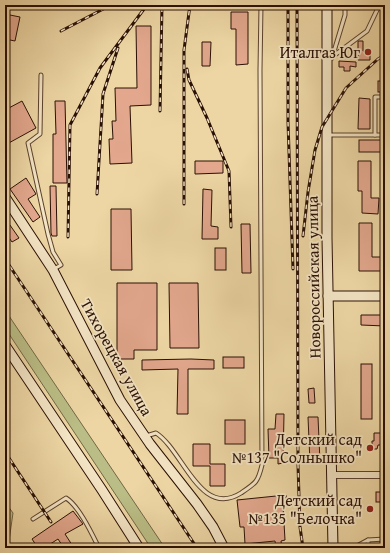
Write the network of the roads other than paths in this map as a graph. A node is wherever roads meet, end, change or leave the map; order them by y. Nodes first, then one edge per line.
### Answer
1 (261, 5) edge
2 (327, 5) edge
3 (345, 5) edge
4 (382, 5) edge
5 (329, 59) junction
6 (41, 75) dead end
7 (385, 97) edge
8 (326, 135) junction
9 (375, 135) junction
10 (385, 135) edge
11 (5, 196) edge
12 (53, 270) junction
13 (328, 296) junction
14 (385, 296) edge
15 (5, 346) edge
16 (146, 437) junction
17 (332, 475) junction
18 (385, 475) edge
19 (33, 519) dead end
20 (385, 539) edge
21 (368, 540) junction
22 (99, 548) edge
23 (138, 548) edge
24 (224, 548) edge
25 (334, 548) edge
26 (353, 548) edge
27 (368, 548) edge

1 - 16 lane
2 - 5 street, Новороссийская улица
3 - 5 lane
4 - 5 lane
5 - 8 street, Новороссийская улица
6 - 12 lane
7 - 9 lane
8 - 9 lane
8 - 13 street, Новороссийская улица
9 - 10 lane
11 - 12 street, Тихорецкая улица
12 - 16 street, Тихорецкая улица
13 - 14 street
13 - 17 street, Новороссийская улица
15 - 23 street
16 - 24 street, Тихорецкая улица
17 - 18 street
17 - 25 street, Новороссийская улица
19 - 22 lane
20 - 21 lane
21 - 26 lane
21 - 27 lane

